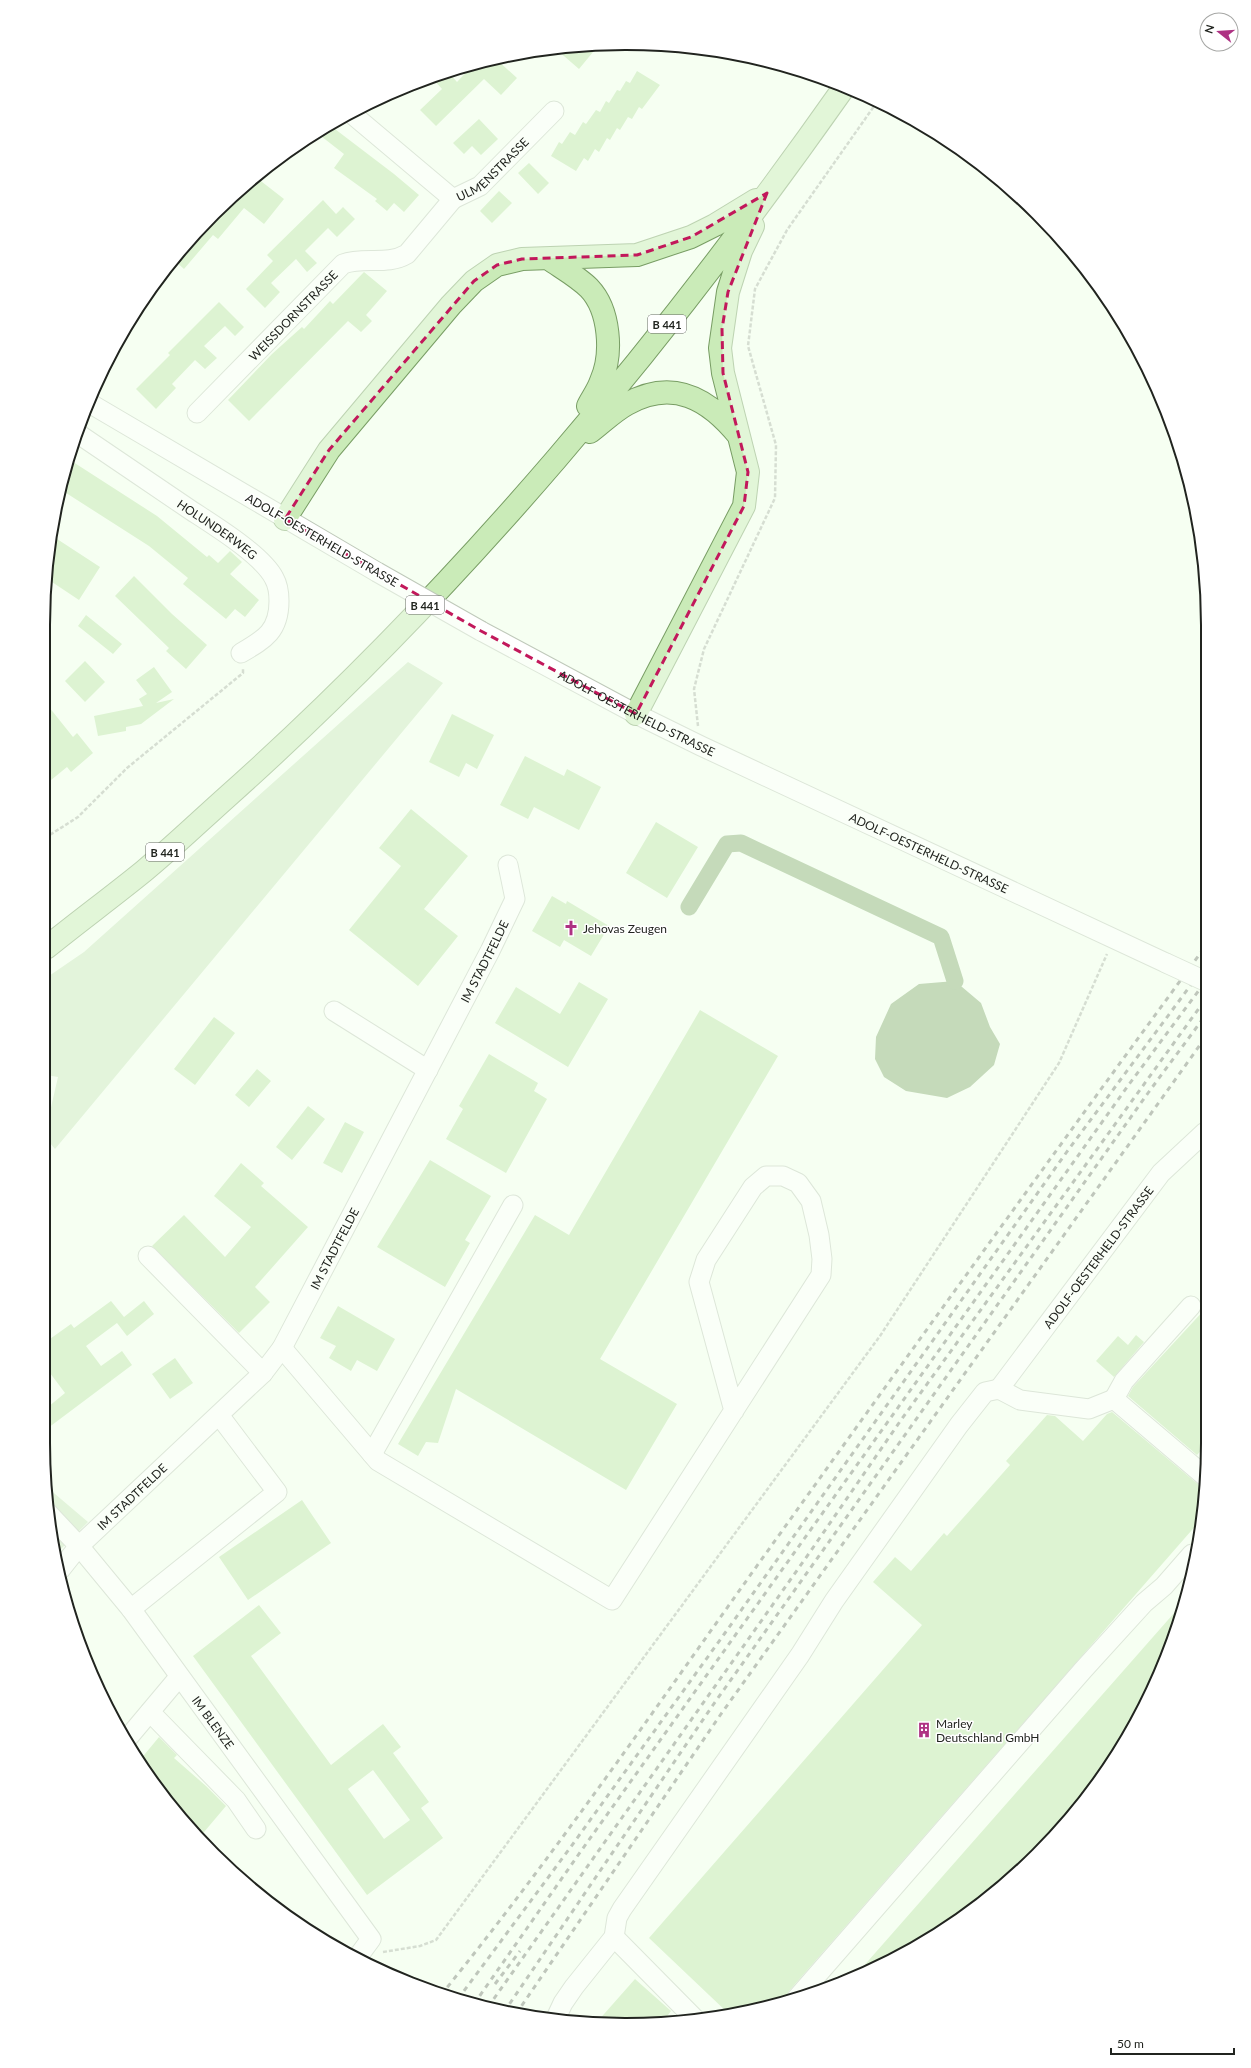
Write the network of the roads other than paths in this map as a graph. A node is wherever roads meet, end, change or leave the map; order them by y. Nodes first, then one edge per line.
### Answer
1 (841, 92) edge
2 (554, 111) dead end
3 (356, 117) edge
4 (767, 193) junction
5 (453, 199) junction
6 (550, 259) junction
7 (94, 406) edge
8 (197, 413) dead end
9 (82, 437) edge
10 (741, 439) junction
11 (563, 453) junction
12 (285, 519) junction
13 (241, 653) road end
14 (636, 714) junction
15 (508, 865) dead end
16 (50, 945) edge
17 (1201, 980) edge
18 (334, 1011) dead end
19 (428, 1070) junction
20 (1201, 1136) edge
21 (513, 1205) dead end
22 (148, 1256) dead end
23 (1191, 1306) dead end
24 (282, 1348) junction
25 (263, 1373) junction
26 (999, 1389) junction
27 (1114, 1399) junction
28 (734, 1411) junction
29 (219, 1415) junction
30 (372, 1454) junction
31 (1200, 1472) edge
32 (55, 1521) edge
33 (79, 1546) junction
34 (1190, 1557) edge
35 (64, 1565) edge
36 (131, 1609) junction
37 (179, 1677) junction
38 (150, 1712) junction
39 (130, 1735) edge
40 (256, 1829) dead end
41 (614, 1937) junction
42 (360, 1953) edge
43 (805, 1988) edge
44 (558, 2014) edge
45 (690, 2014) edge

1 - 4 main road, B 441
2 - 5 street, ULMENSTRASSE
3 - 5 street, ULMENSTRASSE
4 - 6 main road
4 - 10 main road
4 - 11 main road, B 441
5 - 8 street, WEISSDORNSTRASSE
6 - 11 main road
6 - 12 main road
7 - 12 street, ADOLF-OESTERHELD-STRASSE
9 - 13 street, HOLUNDERWEG
10 - 11 main road
10 - 14 main road
11 - 16 main road, B 441
12 - 14 street, ADOLF-OESTERHELD-STRASSE, bridge
14 - 17 street, ADOLF-OESTERHELD-STRASSE, bridge
15 - 19 street, IM STADTFELDE
18 - 19 street
19 - 24 street, IM STADTFELDE
20 - 26 street, ADOLF-OESTERHELD-STRASSE
21 - 30 street
22 - 25 street
23 - 27 street
24 - 25 street, IM STADTFELDE
24 - 30 street
25 - 29 street, IM STADTFELDE
26 - 27 street
26 - 41 street
27 - 31 street
28 - 28 street
28 - 30 street
29 - 33 street, IM STADTFELDE
29 - 36 street
32 - 33 street, IM BLENZE
33 - 35 street, IM STADTFELDE
33 - 36 street, IM BLENZE
34 - 43 street
36 - 37 street, IM BLENZE
37 - 38 street
37 - 42 street, IM BLENZE
38 - 39 street
38 - 40 street
41 - 44 street
41 - 45 street

